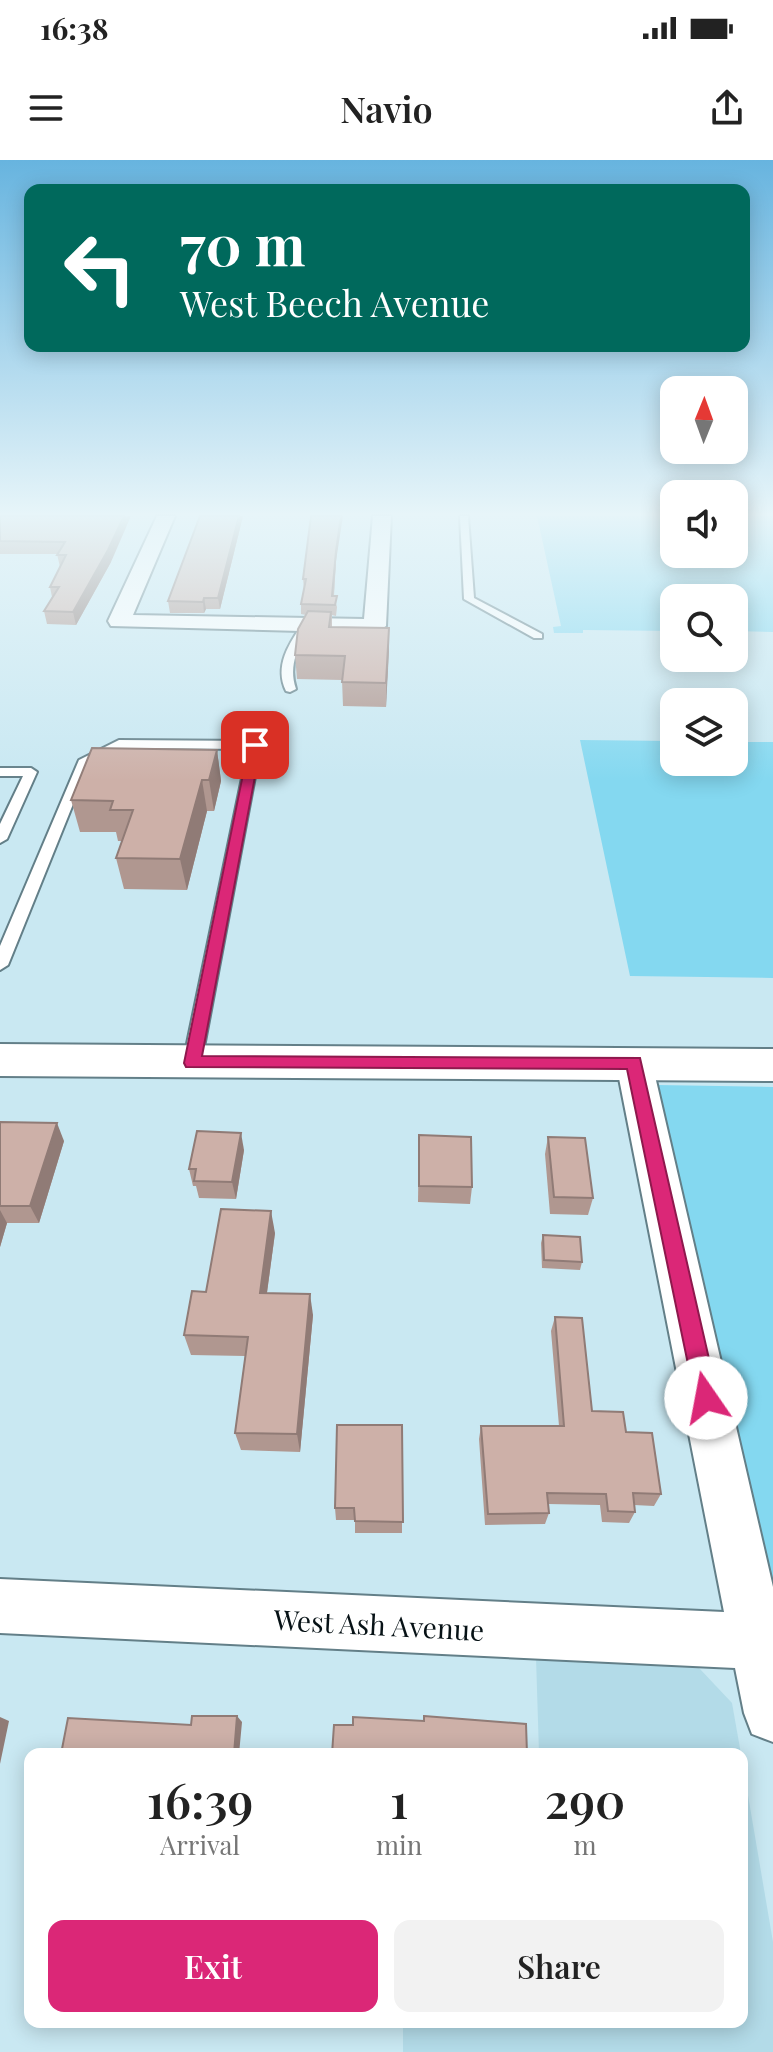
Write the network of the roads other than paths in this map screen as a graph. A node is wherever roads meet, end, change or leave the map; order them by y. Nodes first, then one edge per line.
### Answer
1 (126, 604) edge
2 (376, 604) edge
3 (479, 604) edge
4 (307, 625) junction
5 (538, 636) dead end
6 (290, 689) dead end
7 (0, 772) edge
8 (0, 839) edge
9 (0, 965) edge
10 (0, 1060) edge
11 (192, 1063) junction
12 (634, 1063) junction
13 (773, 1065) edge
14 (0, 1606) edge
15 (759, 1641) junction
16 (773, 1713) edge

1 - 4 street
2 - 4 street
3 - 5 lane
4 - 6 lane
7 - 8 lane
9 - 11 lane
10 - 11 main road
11 - 12 main road
12 - 13 main road
12 - 15 street
14 - 15 street, West Ash Avenue
15 - 16 street

